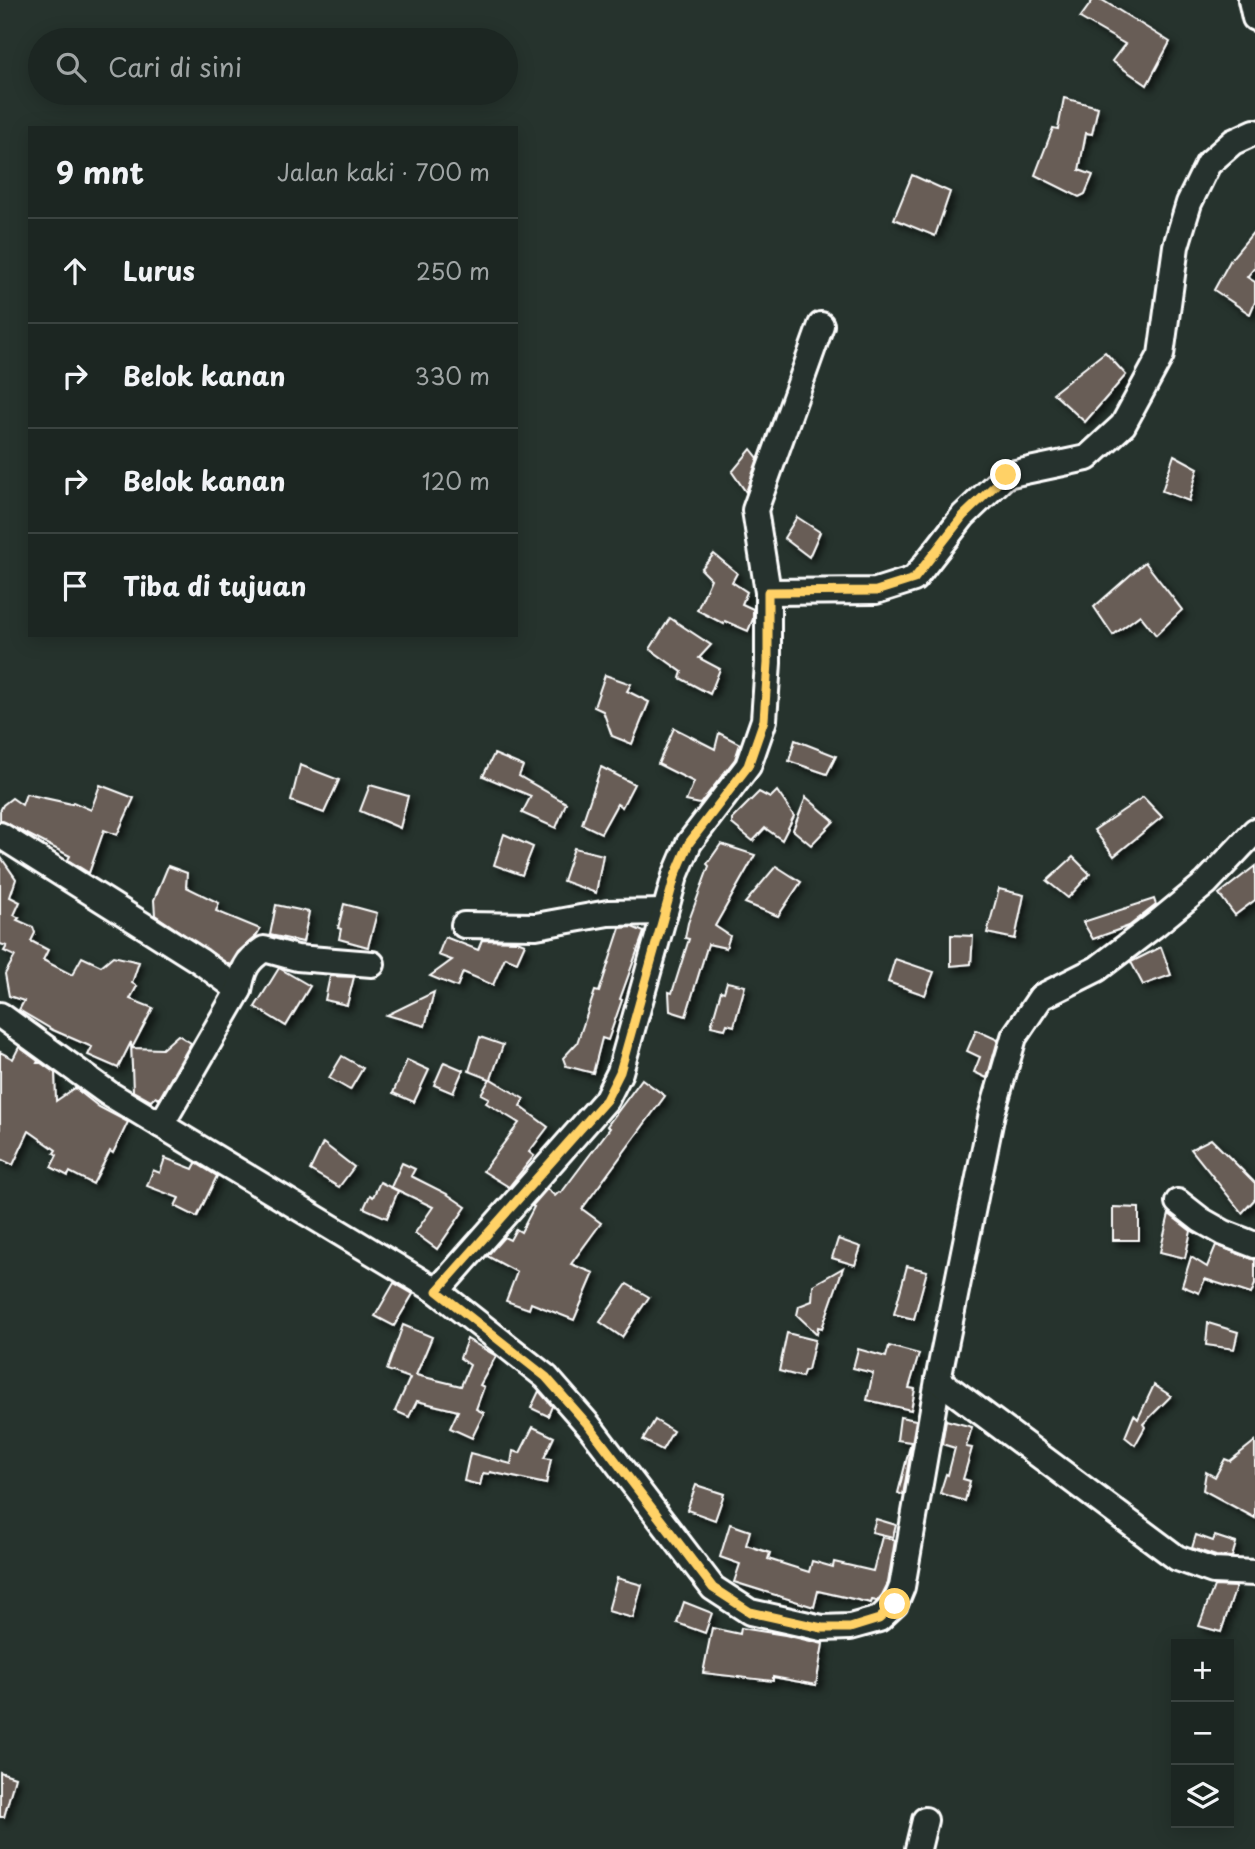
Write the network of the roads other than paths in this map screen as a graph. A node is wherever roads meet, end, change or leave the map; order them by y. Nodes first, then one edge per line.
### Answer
1 (1251, 0) edge
2 (1255, 18) edge
3 (1255, 132) edge
4 (821, 325) dead end
5 (768, 592) junction
6 (1255, 831) edge
7 (0, 835) edge
8 (665, 912) junction
9 (464, 925) dead end
10 (372, 964) dead end
11 (239, 990) junction
12 (0, 1016) edge
13 (161, 1125) junction
14 (1178, 1202) dead end
15 (1255, 1245) edge
16 (437, 1291) junction
17 (938, 1380) junction
18 (1255, 1573) edge
19 (925, 1821) dead end
20 (918, 1849) edge

1 - 2 street
3 - 5 street
4 - 5 street
5 - 8 street
6 - 17 street
7 - 11 street
8 - 9 street
8 - 16 street
10 - 11 street
11 - 13 street
12 - 13 street
13 - 16 street
14 - 15 street
16 - 17 street
17 - 18 street
19 - 20 street

